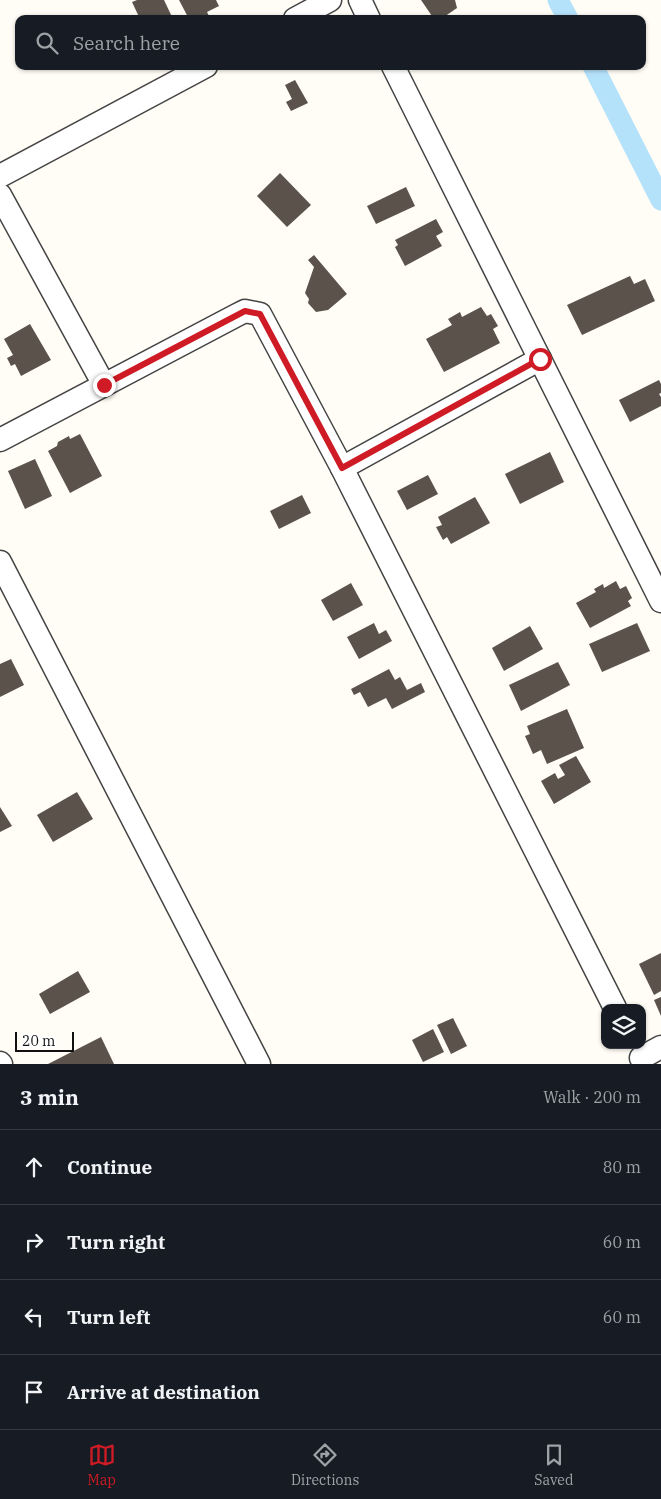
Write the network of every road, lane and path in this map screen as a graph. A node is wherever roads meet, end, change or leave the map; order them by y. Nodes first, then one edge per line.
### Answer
1 (330, 0) edge
2 (360, 0) edge
3 (302, 15) edge
4 (368, 15) edge
5 (199, 70) edge
6 (395, 70) edge
7 (0, 176) edge
8 (0, 195) edge
9 (540, 359) junction
10 (104, 385) junction
11 (0, 440) edge
12 (342, 468) junction
13 (0, 562) edge
14 (661, 601) edge
15 (613, 1004) edge
16 (661, 1047) edge
17 (640, 1056) edge
18 (259, 1064) edge

1 - 3 street
2 - 4 street
5 - 7 street
6 - 9 street
8 - 10 street
9 - 12 street
9 - 14 street
10 - 11 street
10 - 12 street
12 - 15 street
13 - 18 street
16 - 17 street

